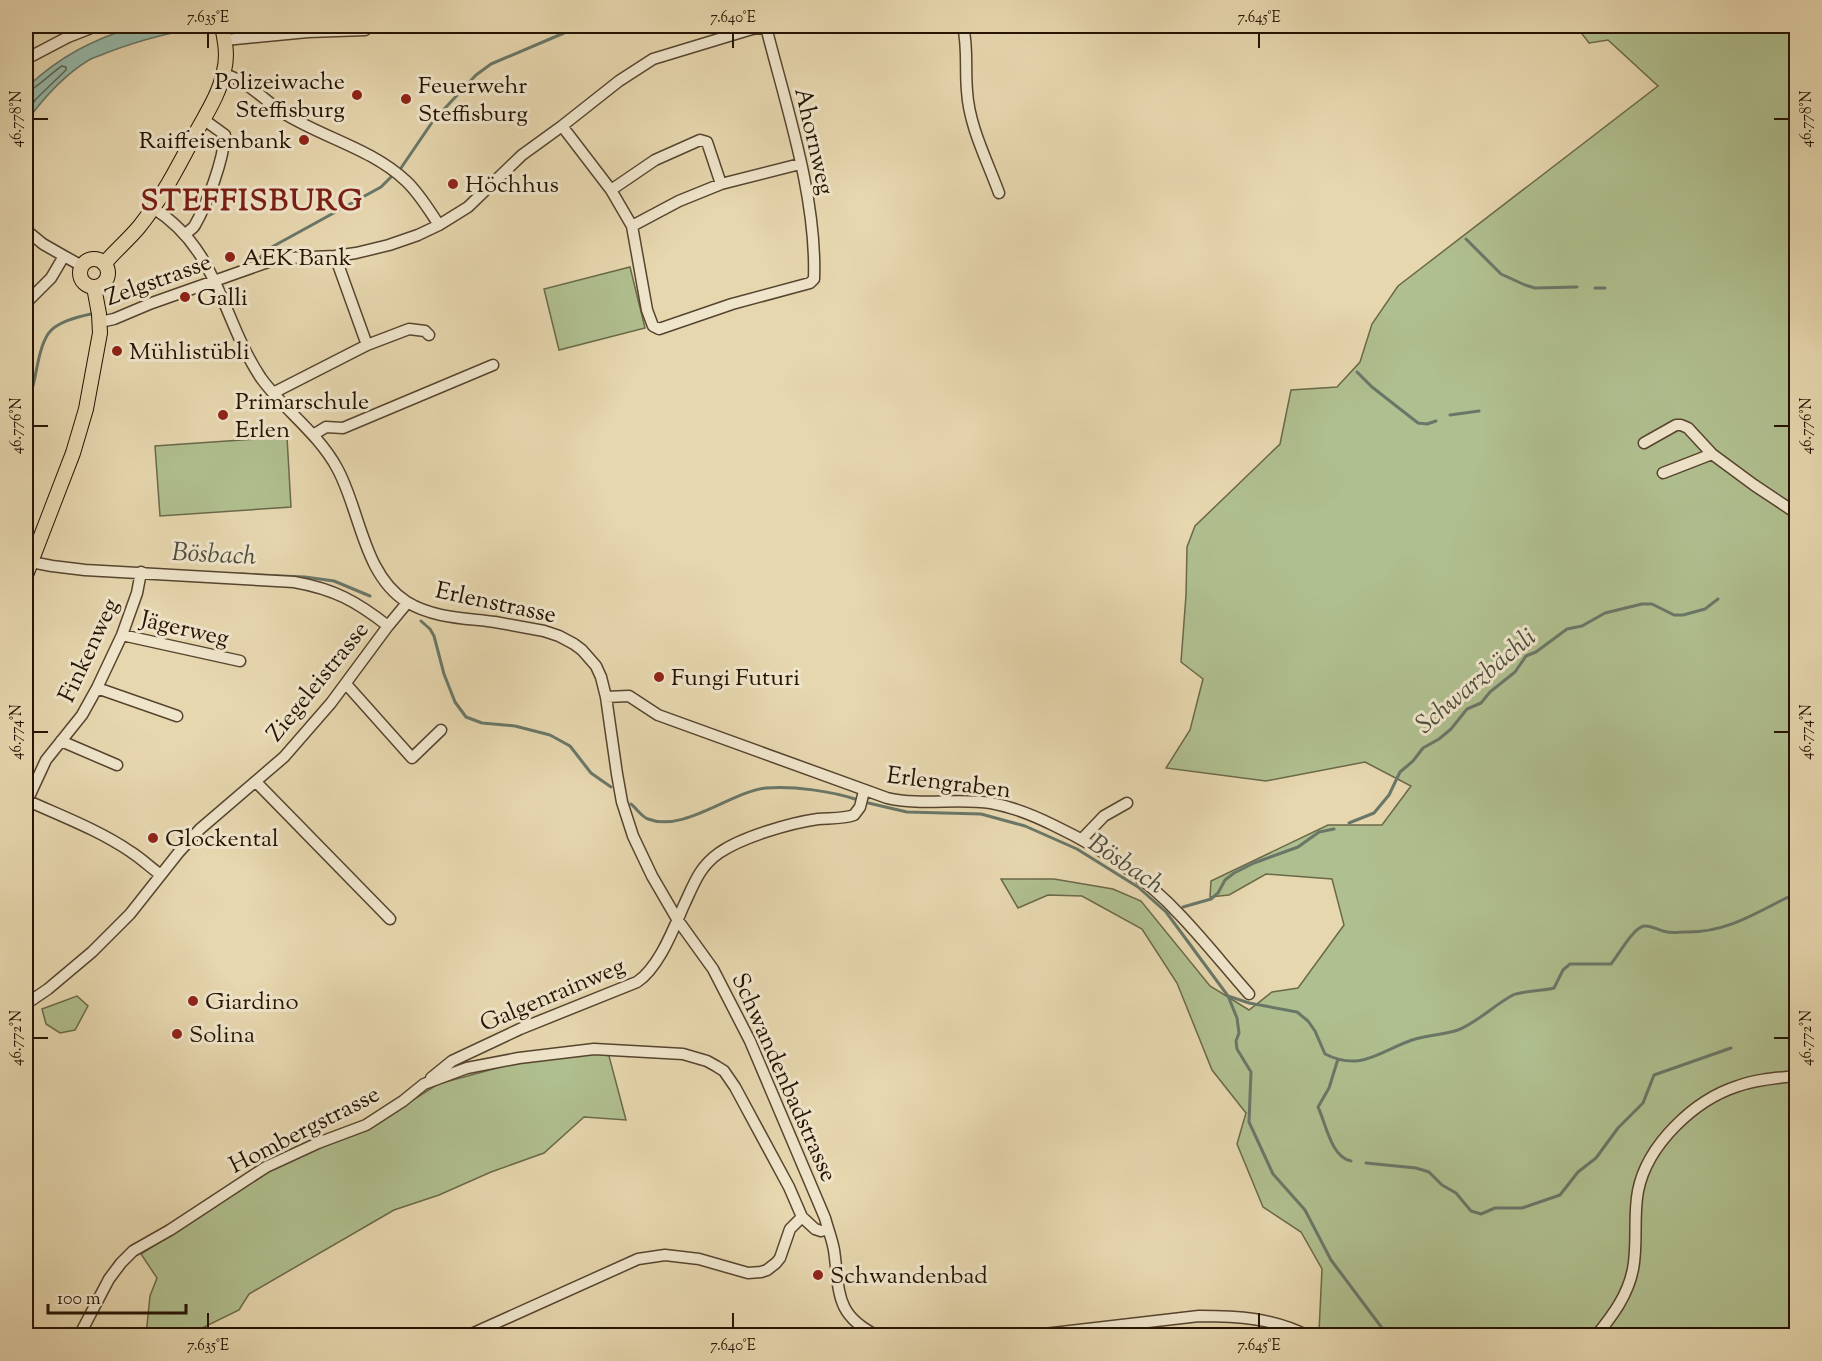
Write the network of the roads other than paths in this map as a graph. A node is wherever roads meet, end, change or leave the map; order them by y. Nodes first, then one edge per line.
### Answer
1 (96, 26) edge
2 (963, 26) edge
3 (762, 27) edge
4 (365, 30) dead end
5 (224, 33) edge
6 (26, 59) edge
7 (224, 74) junction
8 (203, 119) junction
9 (562, 126) junction
10 (800, 164) junction
11 (721, 184) junction
12 (611, 190) junction
13 (999, 193) dead end
14 (153, 208) junction
15 (439, 225) junction
16 (632, 226) junction
17 (26, 230) edge
18 (185, 235) junction
19 (64, 256) junction
20 (335, 256) junction
21 (104, 264) junction
22 (82, 266) junction
23 (216, 281) junction
24 (94, 287) junction
25 (26, 303) edge
26 (100, 322) junction
27 (429, 335) dead end
28 (367, 345) junction
29 (493, 365) dead end
30 (273, 393) junction
31 (313, 435) junction
32 (1644, 443) dead end
33 (1712, 454) junction
34 (1663, 474) dead end
35 (1797, 513) edge
36 (28, 568) edge
37 (141, 572) junction
38 (407, 603) junction
39 (388, 626) junction
40 (122, 635) junction
41 (240, 661) dead end
42 (346, 684) junction
43 (97, 688) junction
44 (606, 697) junction
45 (177, 716) dead end
46 (441, 730) dead end
47 (61, 741) junction
48 (117, 765) dead end
49 (256, 782) junction
50 (862, 799) junction
51 (26, 800) edge
52 (1127, 802) dead end
53 (1082, 839) junction
54 (161, 875) junction
55 (390, 919) dead end
56 (677, 919) junction
57 (1249, 994) dead end
58 (26, 1004) edge
59 (1797, 1076) edge
60 (424, 1084) junction
61 (802, 1218) junction
62 (828, 1229) junction
63 (79, 1335) edge
64 (467, 1335) edge
65 (878, 1335) edge
66 (1027, 1335) edge
67 (1308, 1335) edge
68 (1596, 1335) edge

1 - 6 street
2 - 13 street
3 - 9 street, Zelgstrasse
3 - 10 street, Ahornweg
4 - 5 street
5 - 7 main road
7 - 8 main road
7 - 15 street
8 - 14 main road
8 - 18 street
9 - 12 street
9 - 15 street, Zelgstrasse
10 - 11 street
10 - 16 street, Ahornweg
11 - 12 street
11 - 16 street
12 - 16 street
14 - 18 street, Erlenstrasse
14 - 21 main road
15 - 20 street, Zelgstrasse
17 - 19 street
18 - 23 street, Erlenstrasse
19 - 22 street
19 - 25 street
20 - 23 street, Zelgstrasse
20 - 28 street
21 - 22 main road
21 - 24 main road
22 - 24 main road
23 - 26 street, Zelgstrasse
23 - 30 street, Erlenstrasse
24 - 26 main road
26 - 36 main road
27 - 28 street
28 - 30 street
29 - 31 street
30 - 31 street, Erlenstrasse
31 - 38 street, Erlenstrasse
32 - 33 street
33 - 34 street
33 - 35 street
36 - 37 street
37 - 39 street
37 - 40 street, Finkenweg
38 - 39 street, Ziegeleistrasse
38 - 44 street, Erlenstrasse
39 - 42 street, Ziegeleistrasse
40 - 41 street, Jägerweg
40 - 43 street, Finkenweg
42 - 46 street
42 - 49 street, Ziegeleistrasse
43 - 45 street
43 - 47 street, Finkenweg
44 - 50 street
44 - 56 street, Schwandenbadstrasse
47 - 48 street
47 - 51 street, Finkenweg
49 - 54 street, Ziegeleistrasse
49 - 55 street
50 - 53 street, Erlengraben
50 - 56 street, Galgenrainweg
51 - 54 street
52 - 53 street
53 - 57 street, Erlengraben
54 - 58 street, Ziegeleistrasse
56 - 60 street, Galgenrainweg
56 - 62 street, Schwandenbadstrasse
59 - 68 street
60 - 61 street, Hombergstrasse
60 - 63 street, Hombergstrasse
61 - 62 street
61 - 64 street
62 - 65 street, Schwandenbadstrasse
66 - 67 street

